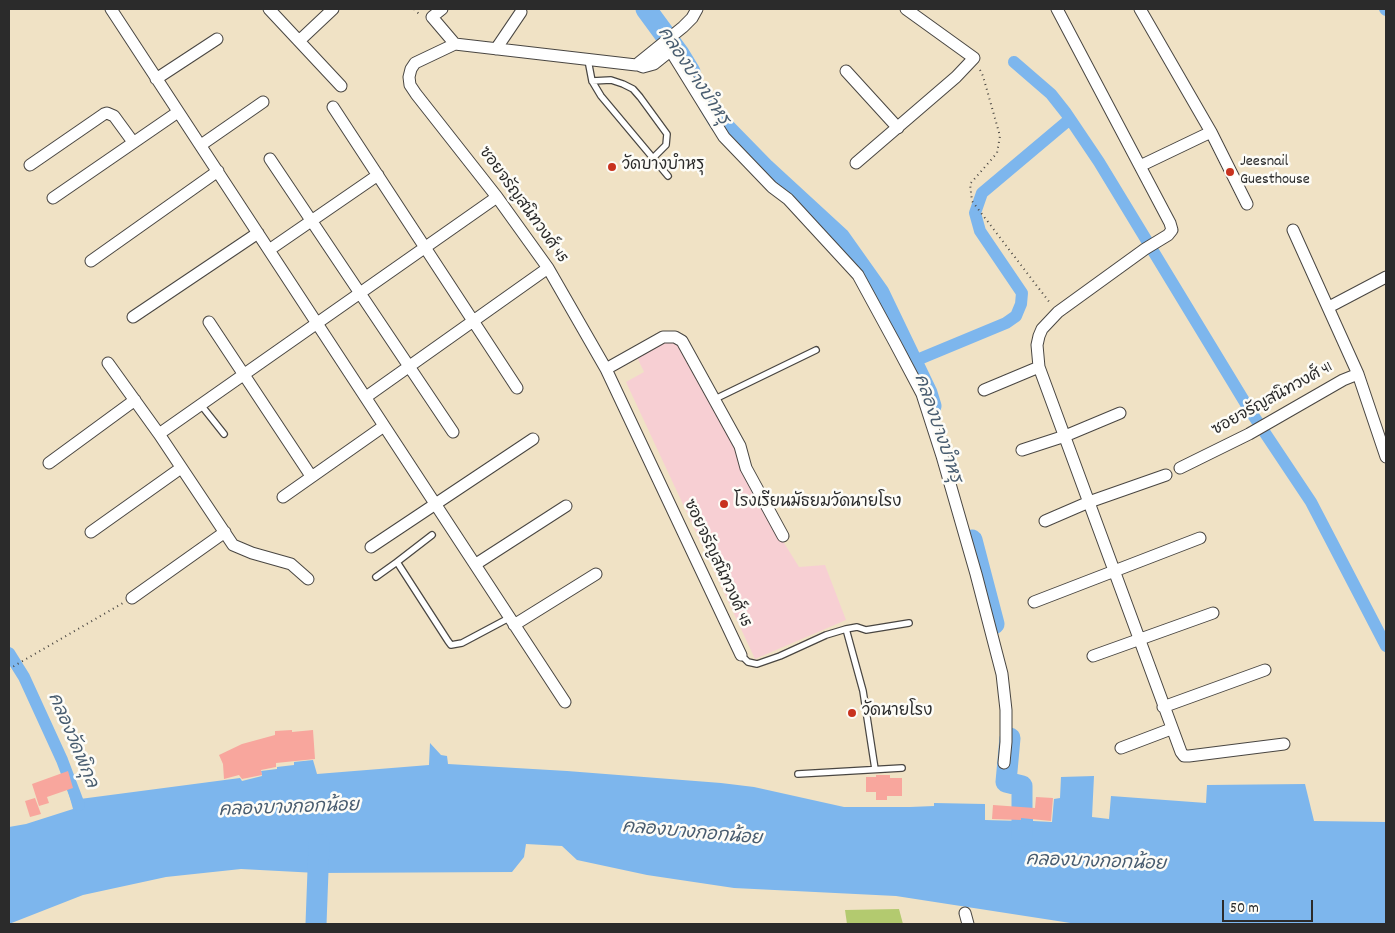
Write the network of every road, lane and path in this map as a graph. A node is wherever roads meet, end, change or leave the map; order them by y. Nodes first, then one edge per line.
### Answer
1 (111, 9) edge
2 (270, 9) edge
3 (333, 9) edge
4 (442, 9) edge
5 (697, 9) edge
6 (906, 9) edge
7 (1057, 9) edge
8 (1140, 9) edge
9 (521, 12) dead end
10 (216, 38) dead end
11 (299, 41) junction
12 (455, 44) junction
13 (496, 49) junction
14 (974, 58) junction
15 (588, 60) junction
16 (638, 64) junction
17 (846, 72) dead end
18 (156, 79) junction
19 (592, 81) junction
20 (341, 86) dead end
21 (262, 102) dead end
22 (333, 107) dead end
23 (178, 112) junction
24 (898, 128) junction
25 (1211, 132) junction
26 (133, 142) junction
27 (201, 145) junction
28 (653, 158) junction
29 (270, 159) dead end
30 (856, 163) dead end
31 (30, 165) dead end
32 (1140, 166) junction
33 (218, 171) junction
34 (378, 175) junction
35 (668, 176) dead end
36 (497, 197) junction
37 (53, 198) dead end
38 (1247, 204) dead end
39 (312, 221) junction
40 (1293, 230) dead end
41 (258, 233) junction
42 (425, 248) junction
43 (269, 250) junction
44 (91, 260) dead end
45 (548, 268) junction
46 (1386, 277) edge
47 (360, 292) junction
48 (1329, 307) junction
49 (1058, 312) junction
50 (133, 317) dead end
51 (473, 321) junction
52 (209, 322) dead end
53 (318, 323) junction
54 (816, 350) dead end
55 (108, 363) dead end
56 (409, 366) junction
57 (1040, 367) junction
58 (606, 368) junction
59 (1358, 374) junction
60 (244, 375) junction
61 (517, 388) dead end
62 (984, 390) dead end
63 (366, 397) junction
64 (715, 399) junction
65 (135, 400) junction
66 (201, 406) junction
67 (1120, 413) dead end
68 (384, 426) junction
69 (453, 432) dead end
70 (159, 434) junction
71 (224, 434) dead end
72 (1065, 436) junction
73 (533, 439) dead end
74 (1022, 450) dead end
75 (1386, 457) edge
76 (49, 463) dead end
77 (181, 468) junction
78 (1180, 468) dead end
79 (1166, 475) dead end
80 (311, 476) junction
81 (282, 497) dead end
82 (1089, 502) junction
83 (436, 505) junction
84 (566, 506) dead end
85 (1045, 521) dead end
86 (91, 532) dead end
87 (225, 532) junction
88 (432, 536) dead end
89 (782, 536) dead end
90 (1200, 538) dead end
91 (372, 547) dead end
92 (397, 562) junction
93 (476, 564) junction
94 (1114, 571) junction
95 (596, 574) dead end
96 (376, 576) dead end
97 (308, 579) dead end
98 (132, 598) joint
99 (1034, 602) dead end
100 (1213, 614) dead end
101 (511, 622) junction
102 (909, 623) dead end
103 (846, 629) junction
104 (1138, 639) junction
105 (741, 654) joint
106 (1093, 656) dead end
107 (9, 669) edge
108 (1265, 670) dead end
109 (565, 702) dead end
110 (1163, 707) junction
111 (1171, 729) junction
112 (1284, 744) dead end
113 (1121, 748) dead end
114 (1004, 763) dead end
115 (902, 768) dead end
116 (875, 770) junction
117 (798, 774) dead end

1 - 18 street
2 - 11 street
3 - 11 street
4 - 12 street
5 - 16 street
6 - 14 street
7 - 32 street
8 - 25 street
9 - 13 street
10 - 18 street
11 - 20 street
12 - 13 street
12 - 36 street, ซอยจรัญสนิทวงศ์ 45
13 - 15 street
14 - 24 street
14 - 49 path
15 - 16 street
15 - 19 lane
16 - 114 street
17 - 24 street
18 - 23 street
19 - 28 lane
19 - 28 lane
21 - 27 street
22 - 34 street
23 - 26 street
23 - 27 street
24 - 30 street
25 - 32 street
25 - 38 street
26 - 31 street
26 - 37 street
27 - 33 street
28 - 35 lane
29 - 39 street
32 - 49 street
33 - 41 street
33 - 44 street
34 - 39 street
34 - 42 street
36 - 42 street
36 - 45 street, ซอยจรัญสนิทวงศ์ 45
39 - 43 street
39 - 47 street
40 - 48 street
41 - 43 street
41 - 50 street
42 - 47 street
42 - 51 street
43 - 53 street
45 - 51 street
45 - 58 street, ซอยจรัญสนิทวงศ์ 45
46 - 48 street
47 - 53 street
47 - 56 street
48 - 59 street
49 - 57 street
51 - 56 street
51 - 61 street
52 - 60 street
53 - 60 street
53 - 63 street
54 - 64 lane
55 - 65 street
56 - 63 street
56 - 69 street
57 - 62 street
57 - 72 street
58 - 64 street
58 - 105 street, ซอยจรัญสนิทวงศ์ 45
59 - 75 street, ซอยจรัญสนิทวงศ์ 41
59 - 78 street, ซอยจรัญสนิทวงศ์ 41
60 - 66 street
60 - 80 street
63 - 68 street
64 - 89 street
65 - 70 street
65 - 76 street
66 - 70 street
66 - 71 lane
67 - 72 street
68 - 80 street
68 - 83 street
70 - 77 street
72 - 74 street
72 - 82 street
73 - 83 street
77 - 86 street
77 - 87 street
79 - 82 street
80 - 81 street
82 - 85 street
82 - 94 street
83 - 91 street
83 - 93 street
84 - 93 street
87 - 97 street
87 - 98 street
88 - 92 lane
90 - 94 street
92 - 96 lane
92 - 101 lane
93 - 101 street
94 - 99 street
94 - 104 street
95 - 101 street
98 - 107 path
100 - 104 street
101 - 109 street
102 - 103 lane
103 - 105 lane
103 - 116 lane
104 - 106 street
104 - 110 street
108 - 110 street
110 - 111 street
111 - 112 street
111 - 113 street
115 - 116 lane
116 - 117 lane

